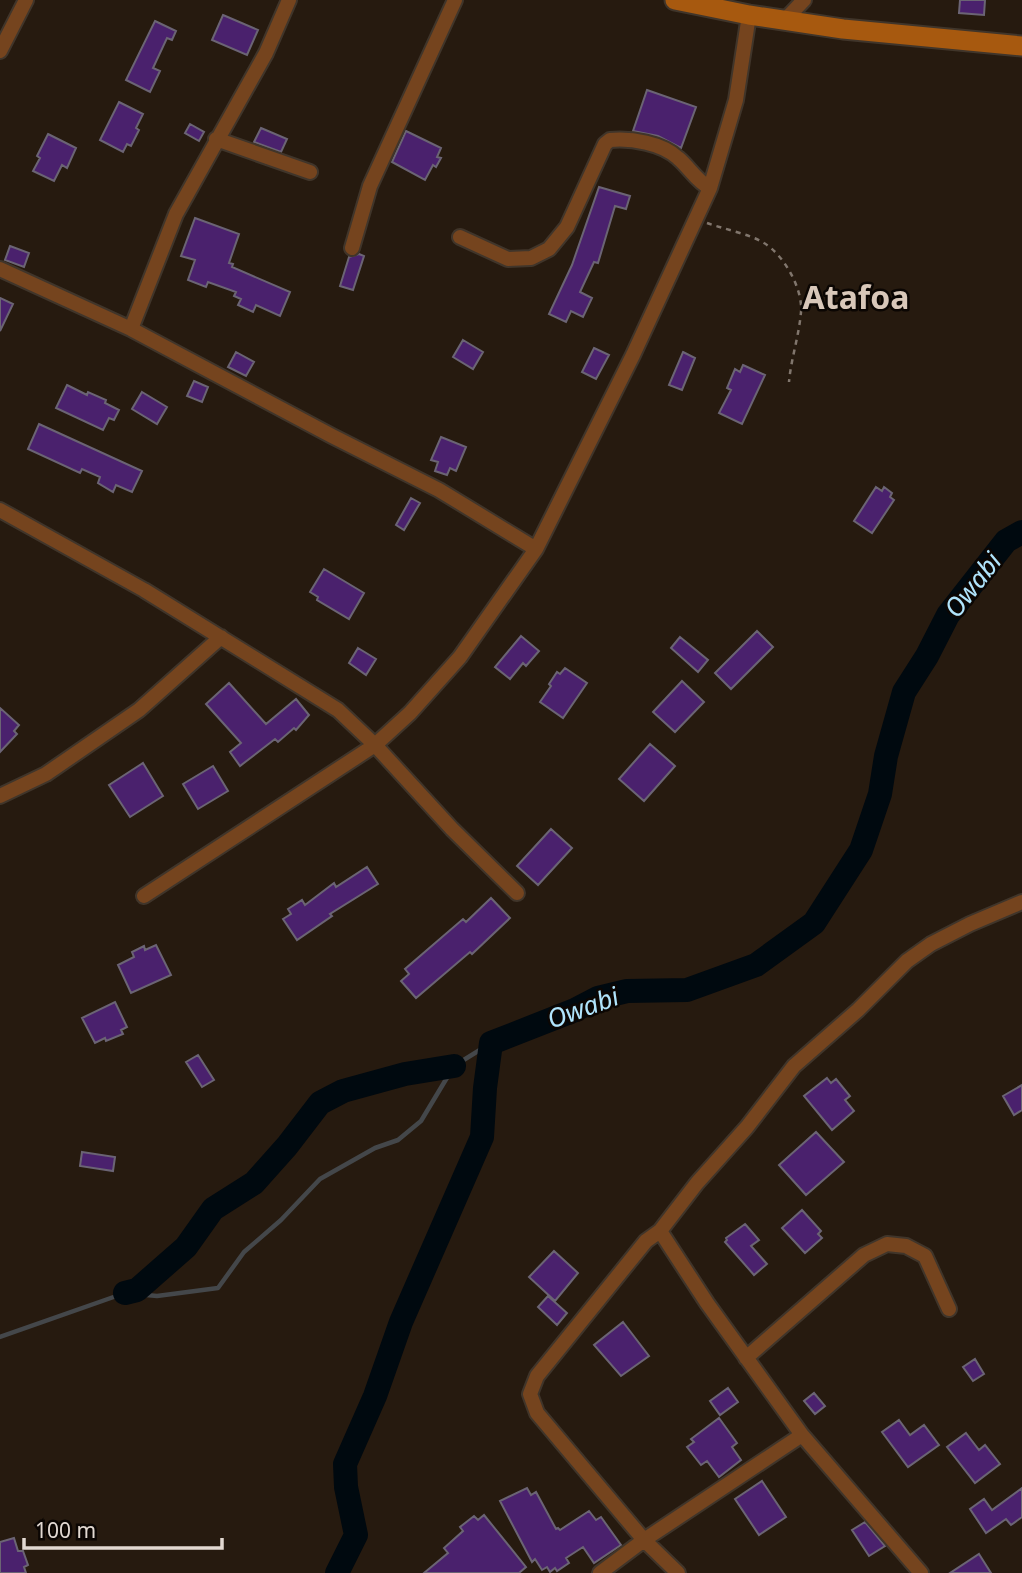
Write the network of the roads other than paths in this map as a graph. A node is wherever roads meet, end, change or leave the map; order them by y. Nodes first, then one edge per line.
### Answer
1 (26, 0) edge
2 (289, 0) edge
3 (455, 0) edge
4 (675, 0) edge
5 (804, 0) edge
6 (749, 15) junction
7 (785, 20) junction
8 (1022, 46) edge
9 (0, 51) edge
10 (216, 139) junction
11 (310, 172) dead end
12 (710, 188) junction
13 (460, 237) dead end
14 (352, 248) dead end
15 (0, 269) edge
16 (131, 328) junction
17 (0, 510) edge
18 (536, 549) junction
19 (221, 637) junction
20 (375, 745) junction
21 (0, 796) edge
22 (517, 892) dead end
23 (144, 896) dead end
24 (1022, 902) edge
25 (660, 1231) junction
26 (949, 1309) dead end
27 (747, 1358) junction
28 (802, 1435) junction
29 (645, 1540) junction
30 (600, 1573) edge
31 (678, 1573) edge
32 (921, 1573) edge

1 - 9 street
2 - 10 street
3 - 14 street
4 - 6 main road
5 - 7 street
6 - 7 main road
6 - 12 street
7 - 8 main road
10 - 11 street
10 - 16 street
12 - 13 street
12 - 18 street
15 - 16 street
16 - 18 street
17 - 19 street
18 - 20 street
19 - 20 street
19 - 21 street
20 - 22 street
20 - 23 street
24 - 25 street
25 - 27 street
25 - 29 street
26 - 27 street
27 - 28 street
28 - 29 street
28 - 32 street
29 - 30 street
29 - 31 street

